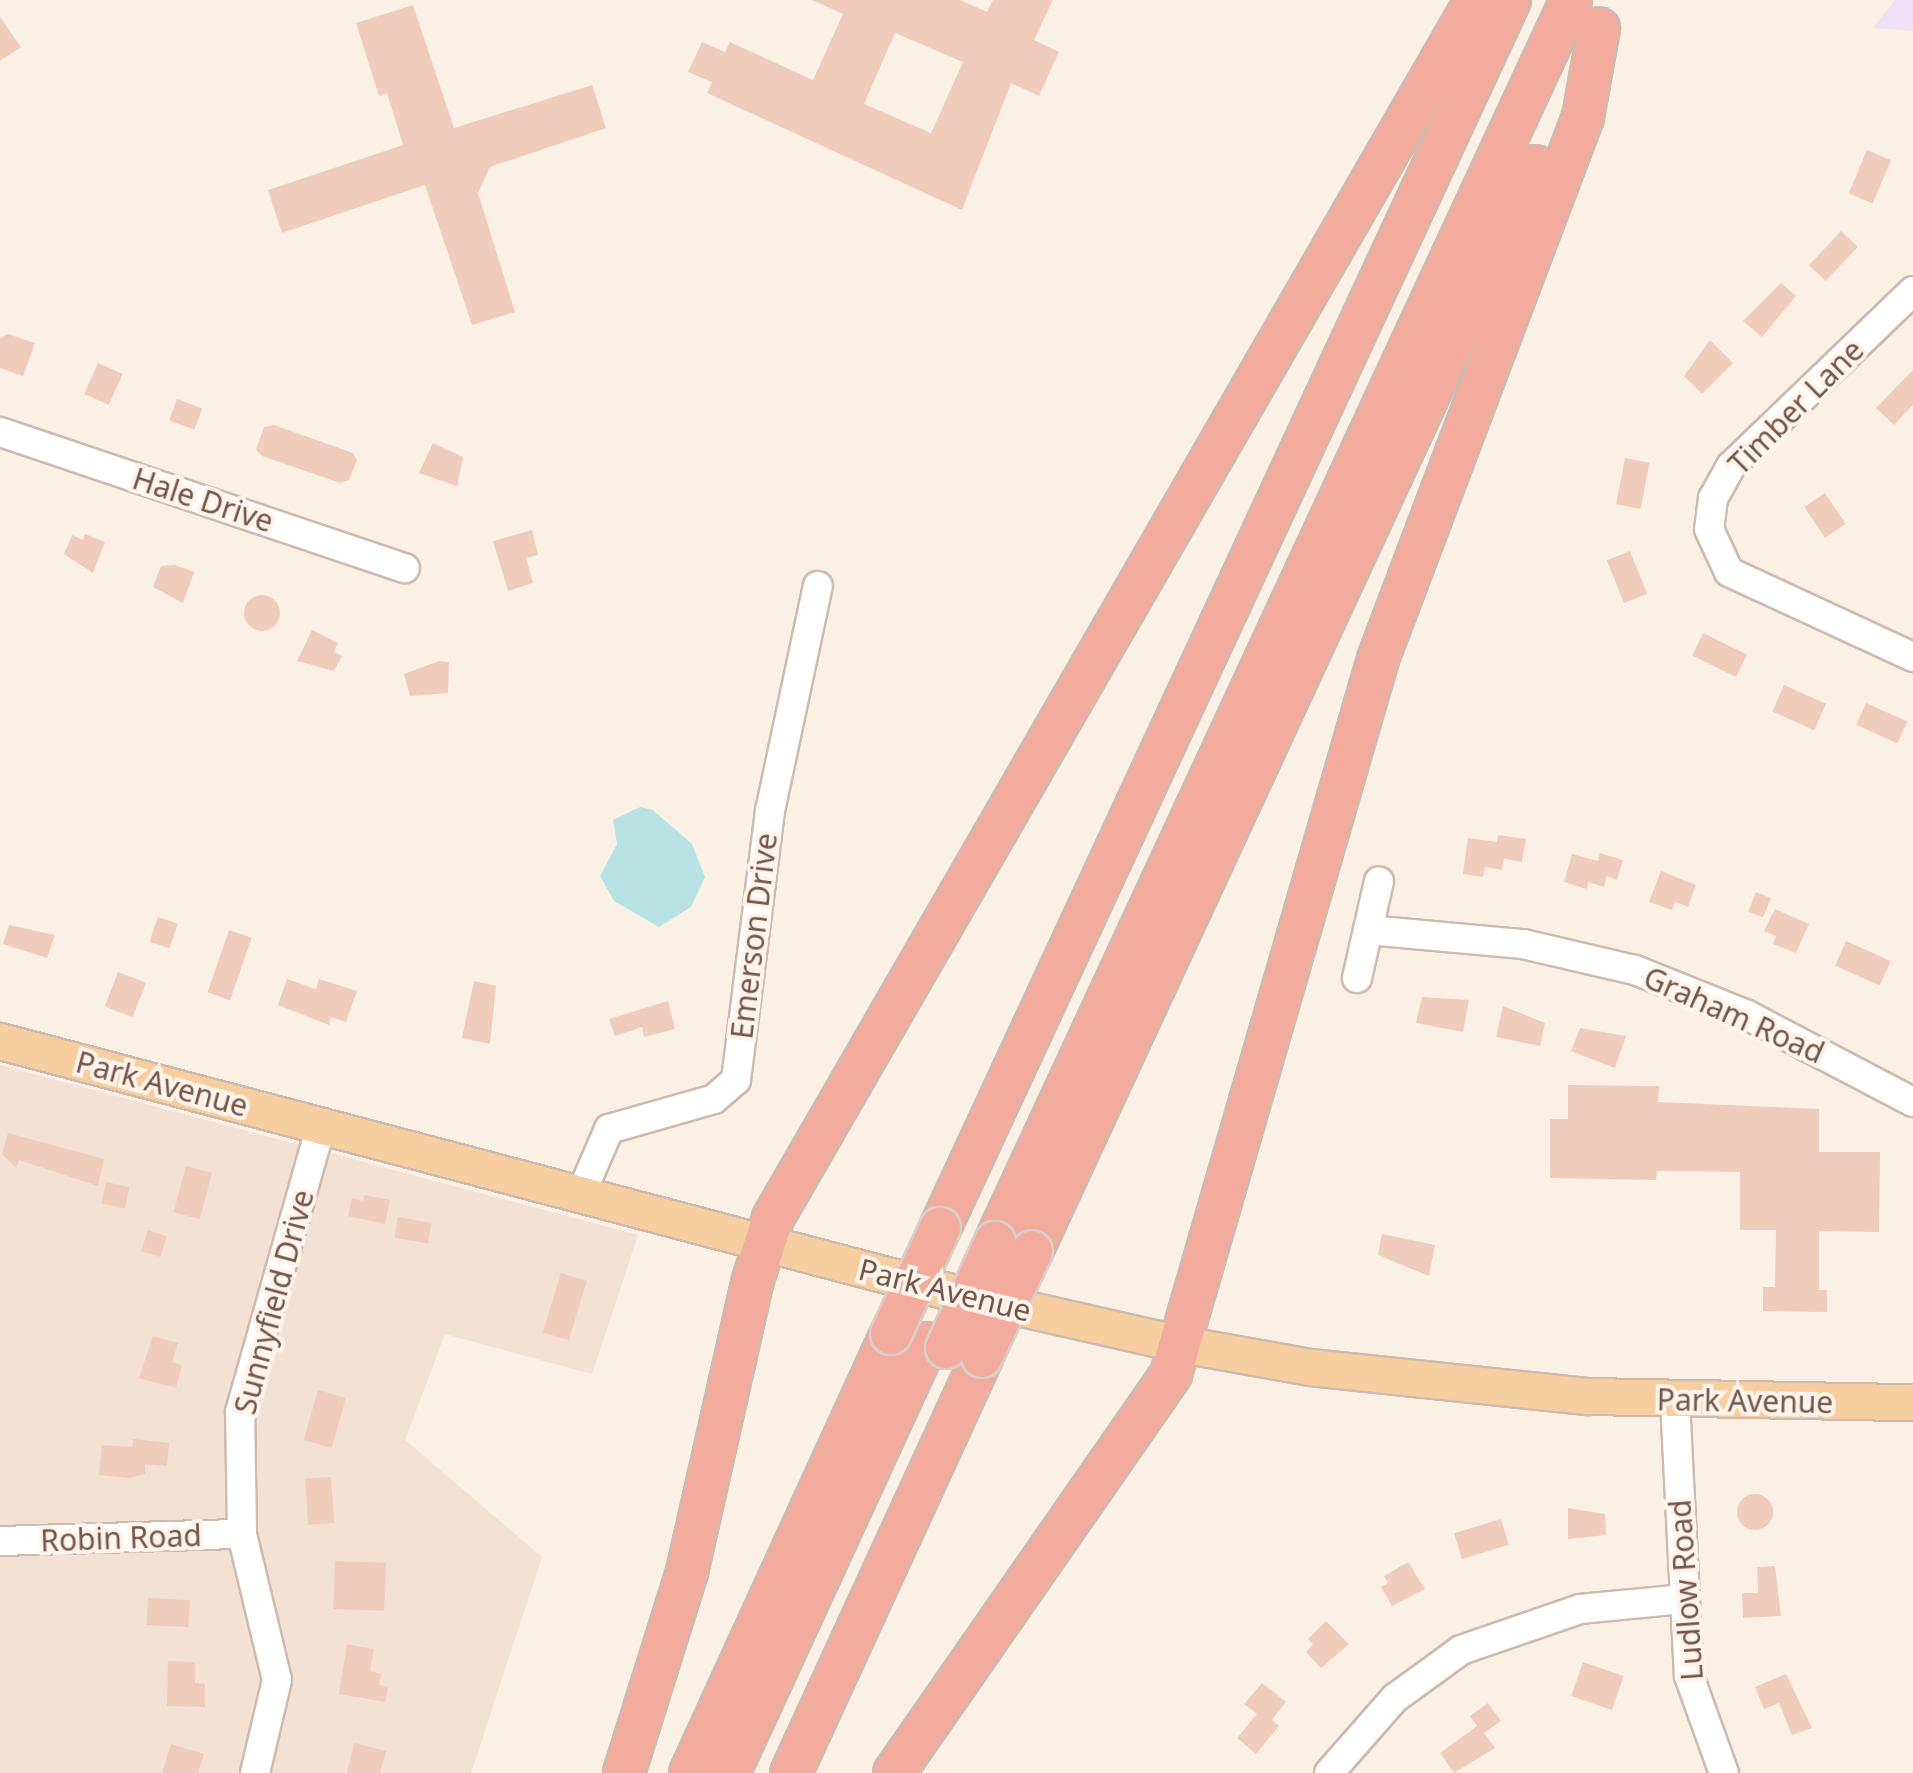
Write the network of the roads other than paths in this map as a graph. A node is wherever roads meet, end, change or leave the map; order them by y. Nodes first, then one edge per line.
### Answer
1 (1476, 0) edge
2 (1510, 0) edge
3 (1550, 0) edge
4 (1594, 9) edge
5 (1913, 290) edge
6 (0, 432) edge
7 (406, 568) dead end
8 (818, 586) dead end
9 (1913, 657) edge
10 (1379, 880) dead end
11 (1368, 930) junction
12 (1357, 978) dead end
13 (0, 1041) edge
14 (1913, 1102) edge
15 (321, 1126) junction
16 (582, 1194) junction
17 (986, 1239) junction
18 (764, 1242) junction
19 (1182, 1344) junction
20 (936, 1346) junction
21 (1675, 1401) junction
22 (1913, 1402) edge
23 (242, 1534) junction
24 (0, 1541) edge
25 (1683, 1599) junction
26 (255, 1773) edge
27 (624, 1773) edge
28 (690, 1773) edge
29 (729, 1773) edge
30 (751, 1773) edge
31 (791, 1773) edge
32 (894, 1773) edge
33 (1329, 1773) edge
34 (1724, 1773) edge

1 - 18 highway
2 - 17 highway
3 - 17 highway
4 - 17 highway
4 - 19 highway
5 - 9 street, Timber Lane
6 - 7 street, Hale Drive
8 - 16 street, Emerson Drive
10 - 11 street
11 - 12 street
11 - 14 street, Graham Road
13 - 15 main road, Park Avenue
15 - 16 main road, Park Avenue
15 - 23 street, Sunnyfield Drive
16 - 18 main road, Park Avenue
17 - 20 highway, bridge
17 - 20 highway, bridge
18 - 19 main road, Park Avenue
18 - 27 highway
19 - 21 main road, Park Avenue
19 - 32 highway
20 - 28 highway
20 - 29 highway
20 - 30 highway
20 - 31 highway
21 - 22 main road, Park Avenue
21 - 25 street, Ludlow Road
23 - 24 street, Robin Road
23 - 26 street, Sunnyfield Drive
25 - 33 street
25 - 34 street, Ludlow Road

